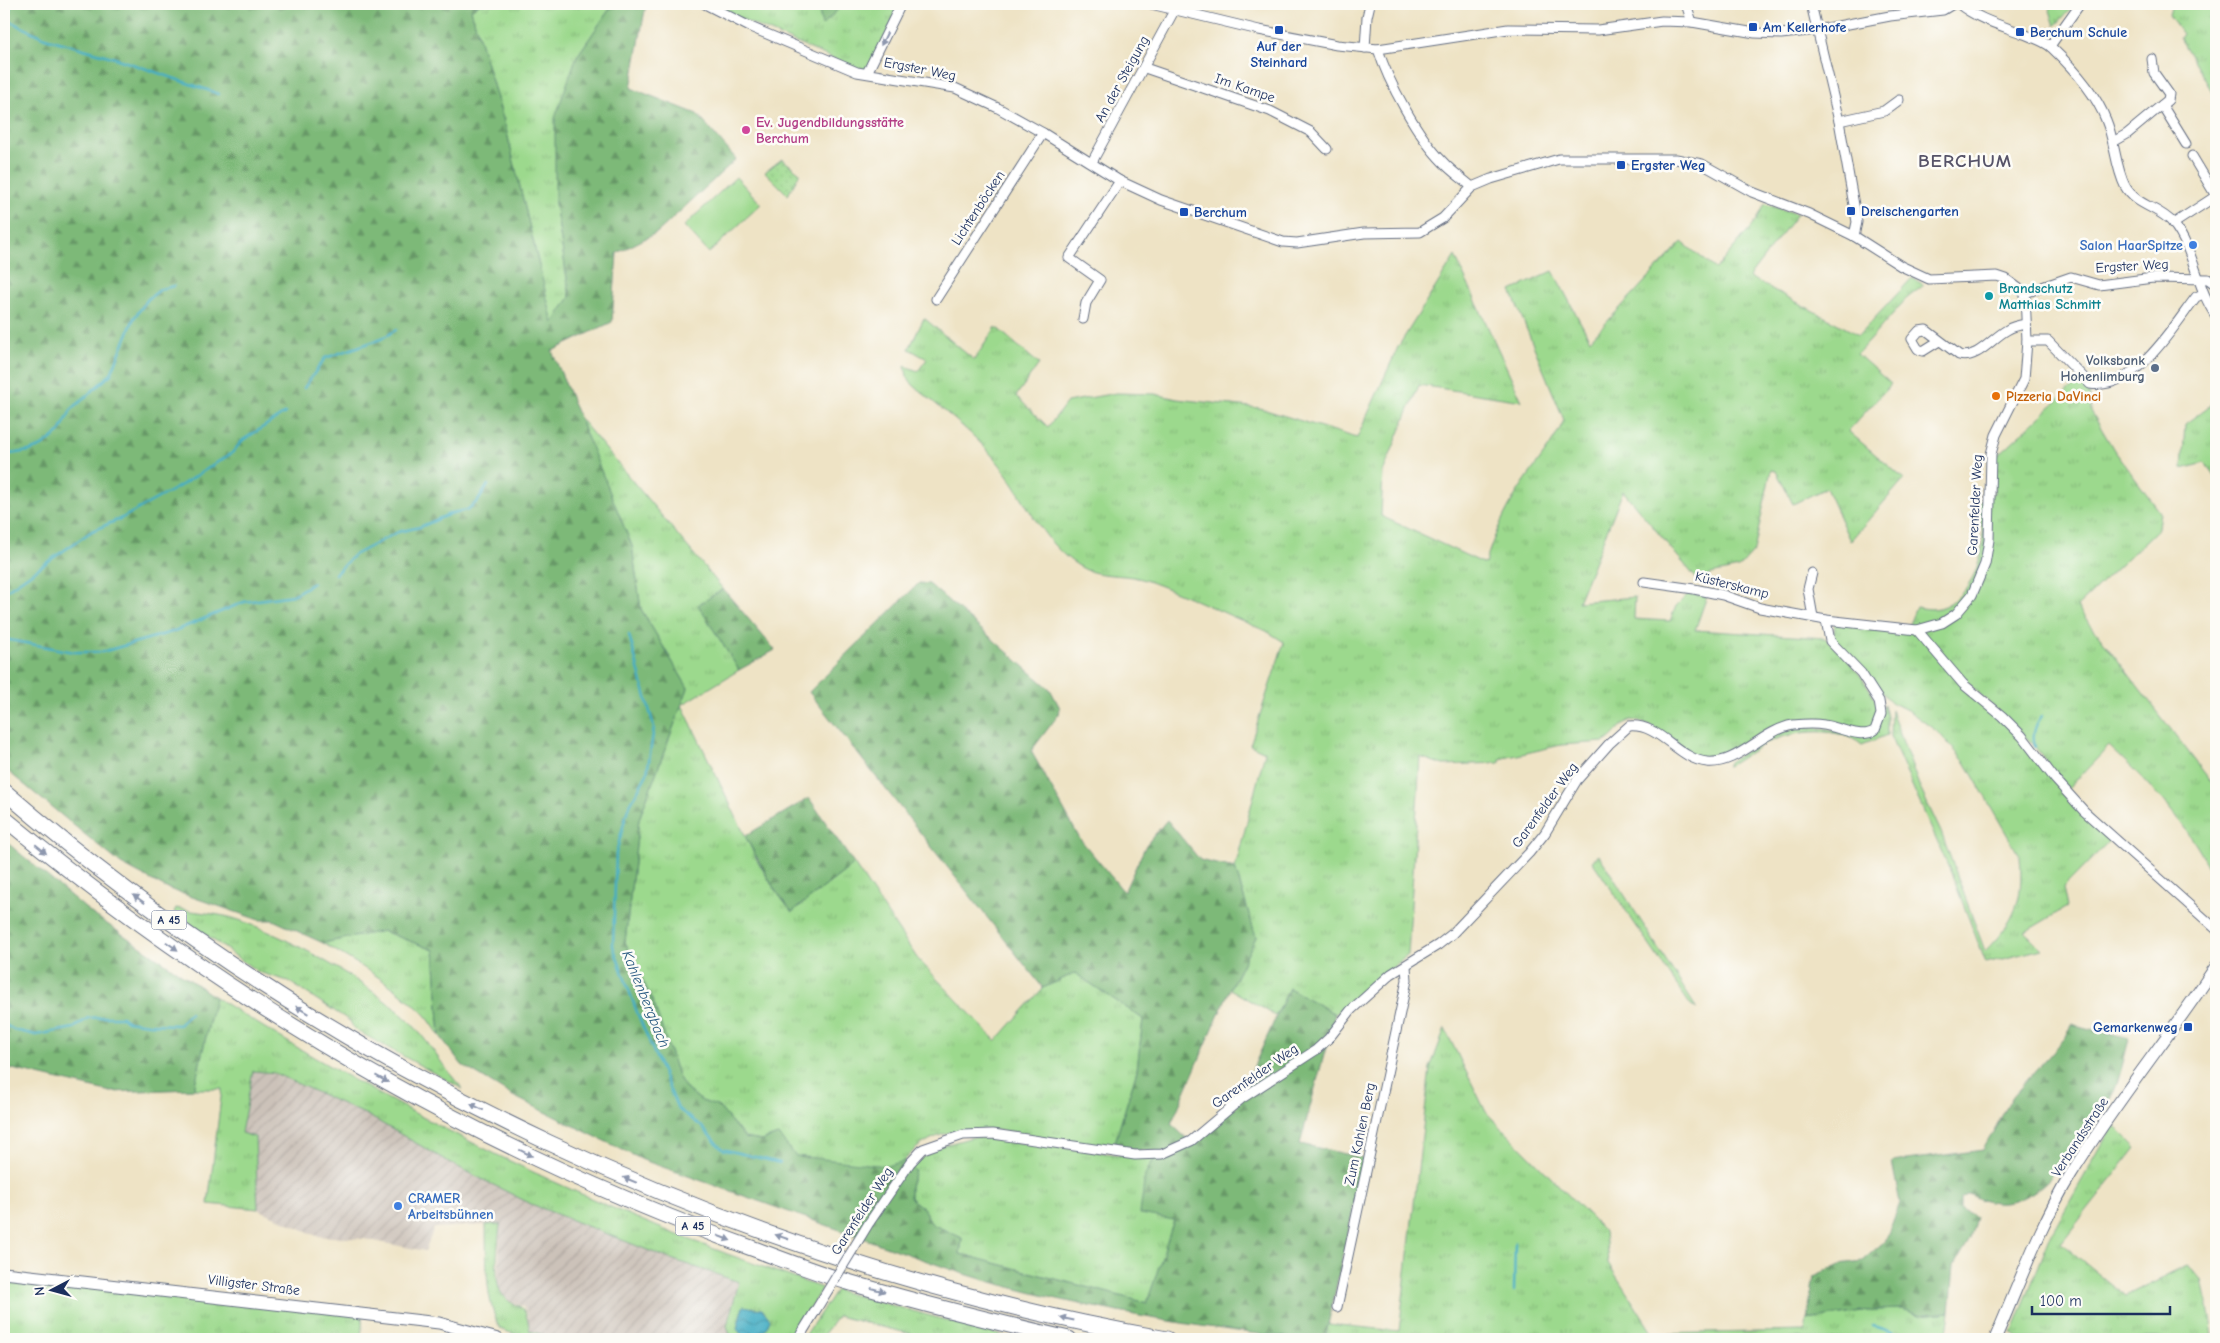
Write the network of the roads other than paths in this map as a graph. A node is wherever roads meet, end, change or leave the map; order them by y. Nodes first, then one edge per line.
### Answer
1 (705, 4) edge
2 (900, 4) edge
3 (1151, 4) edge
4 (1370, 4) edge
5 (1686, 4) edge
6 (1811, 4) edge
7 (1953, 4) edge
8 (1959, 4) edge
9 (2080, 4) edge
10 (1175, 9) junction
11 (1692, 22) junction
12 (1817, 30) junction
13 (2050, 46) junction
14 (1365, 48) junction
15 (1378, 49) junction
16 (2152, 60) dead end
17 (1145, 68) junction
18 (867, 73) junction
19 (1899, 100) dead end
20 (2162, 105) junction
21 (1839, 121) junction
22 (1043, 133) junction
23 (2113, 142) junction
24 (2186, 144) dead end
25 (1326, 149) dead end
26 (2192, 156) dead end
27 (1092, 162) junction
28 (1120, 181) junction
29 (1472, 187) junction
30 (2216, 196) edge
31 (2173, 224) junction
32 (1854, 236) junction
33 (2198, 279) junction
34 (2216, 285) edge
35 (2025, 293) junction
36 (2203, 294) junction
37 (936, 299) dead end
38 (2216, 316) edge
39 (1083, 318) dead end
40 (2026, 324) junction
41 (2027, 340) junction
42 (1939, 341) dead end
43 (1812, 573) dead end
44 (1644, 582) dead end
45 (1813, 617) junction
46 (1826, 620) junction
47 (1917, 630) junction
48 (4, 791) edge
49 (4, 818) edge
50 (2216, 929) edge
51 (1406, 966) junction
52 (2216, 966) edge
53 (4, 1273) edge
54 (1337, 1307) dead end
55 (474, 1336) edge
56 (498, 1339) edge
57 (798, 1339) edge
58 (1069, 1339) edge
59 (1167, 1339) edge
60 (1995, 1339) edge

1 - 18 street, Ergster Weg
2 -> 18 street
3 - 10 street
4 - 14 street
5 - 11 street
6 - 12 street
7 - 12 street
8 - 13 street
9 - 13 street
10 - 14 street
10 - 17 street, An der Steigung
11 - 12 street
11 - 15 street
12 - 21 street
13 - 23 street
14 - 15 street
15 - 29 street
16 - 20 street
17 - 25 street, Im Kampe
17 - 27 street, An der Steigung
18 - 22 street, Ergster Weg
19 - 21 street
20 - 23 street
20 - 24 street
21 - 32 street
22 - 27 street, Ergster Weg
22 - 37 street, Lichtenböcken
23 - 31 street
26 - 30 street
27 - 28 street, Ergster Weg
28 - 29 street, Ergster Weg
28 - 39 street
29 - 32 street, Ergster Weg
30 - 31 street
31 - 33 street
32 - 35 street, Ergster Weg
33 - 34 street, Ergster Weg
33 - 35 street, Ergster Weg
33 - 36 street
35 - 40 street, Garenfelder Weg
36 - 38 street
36 - 41 street
40 - 41 street, Garenfelder Weg
40 - 42 street
41 - 47 street, Garenfelder Weg
43 - 45 street
44 - 45 street, Küsterskamp
45 - 46 street, Küsterskamp
46 - 47 street, Garenfelder Weg
46 - 51 street, Garenfelder Weg
47 - 50 street
59 -> 48 highway, A 45
49 -> 58 highway, A 45
51 - 54 street, Zum Kahlen Berg
51 - 57 street, Garenfelder Weg, bridge
52 - 60 main road, Verbandsstraße
53 - 55 main road, Villigster Straße
55 - 56 main road, Villigster Straße

